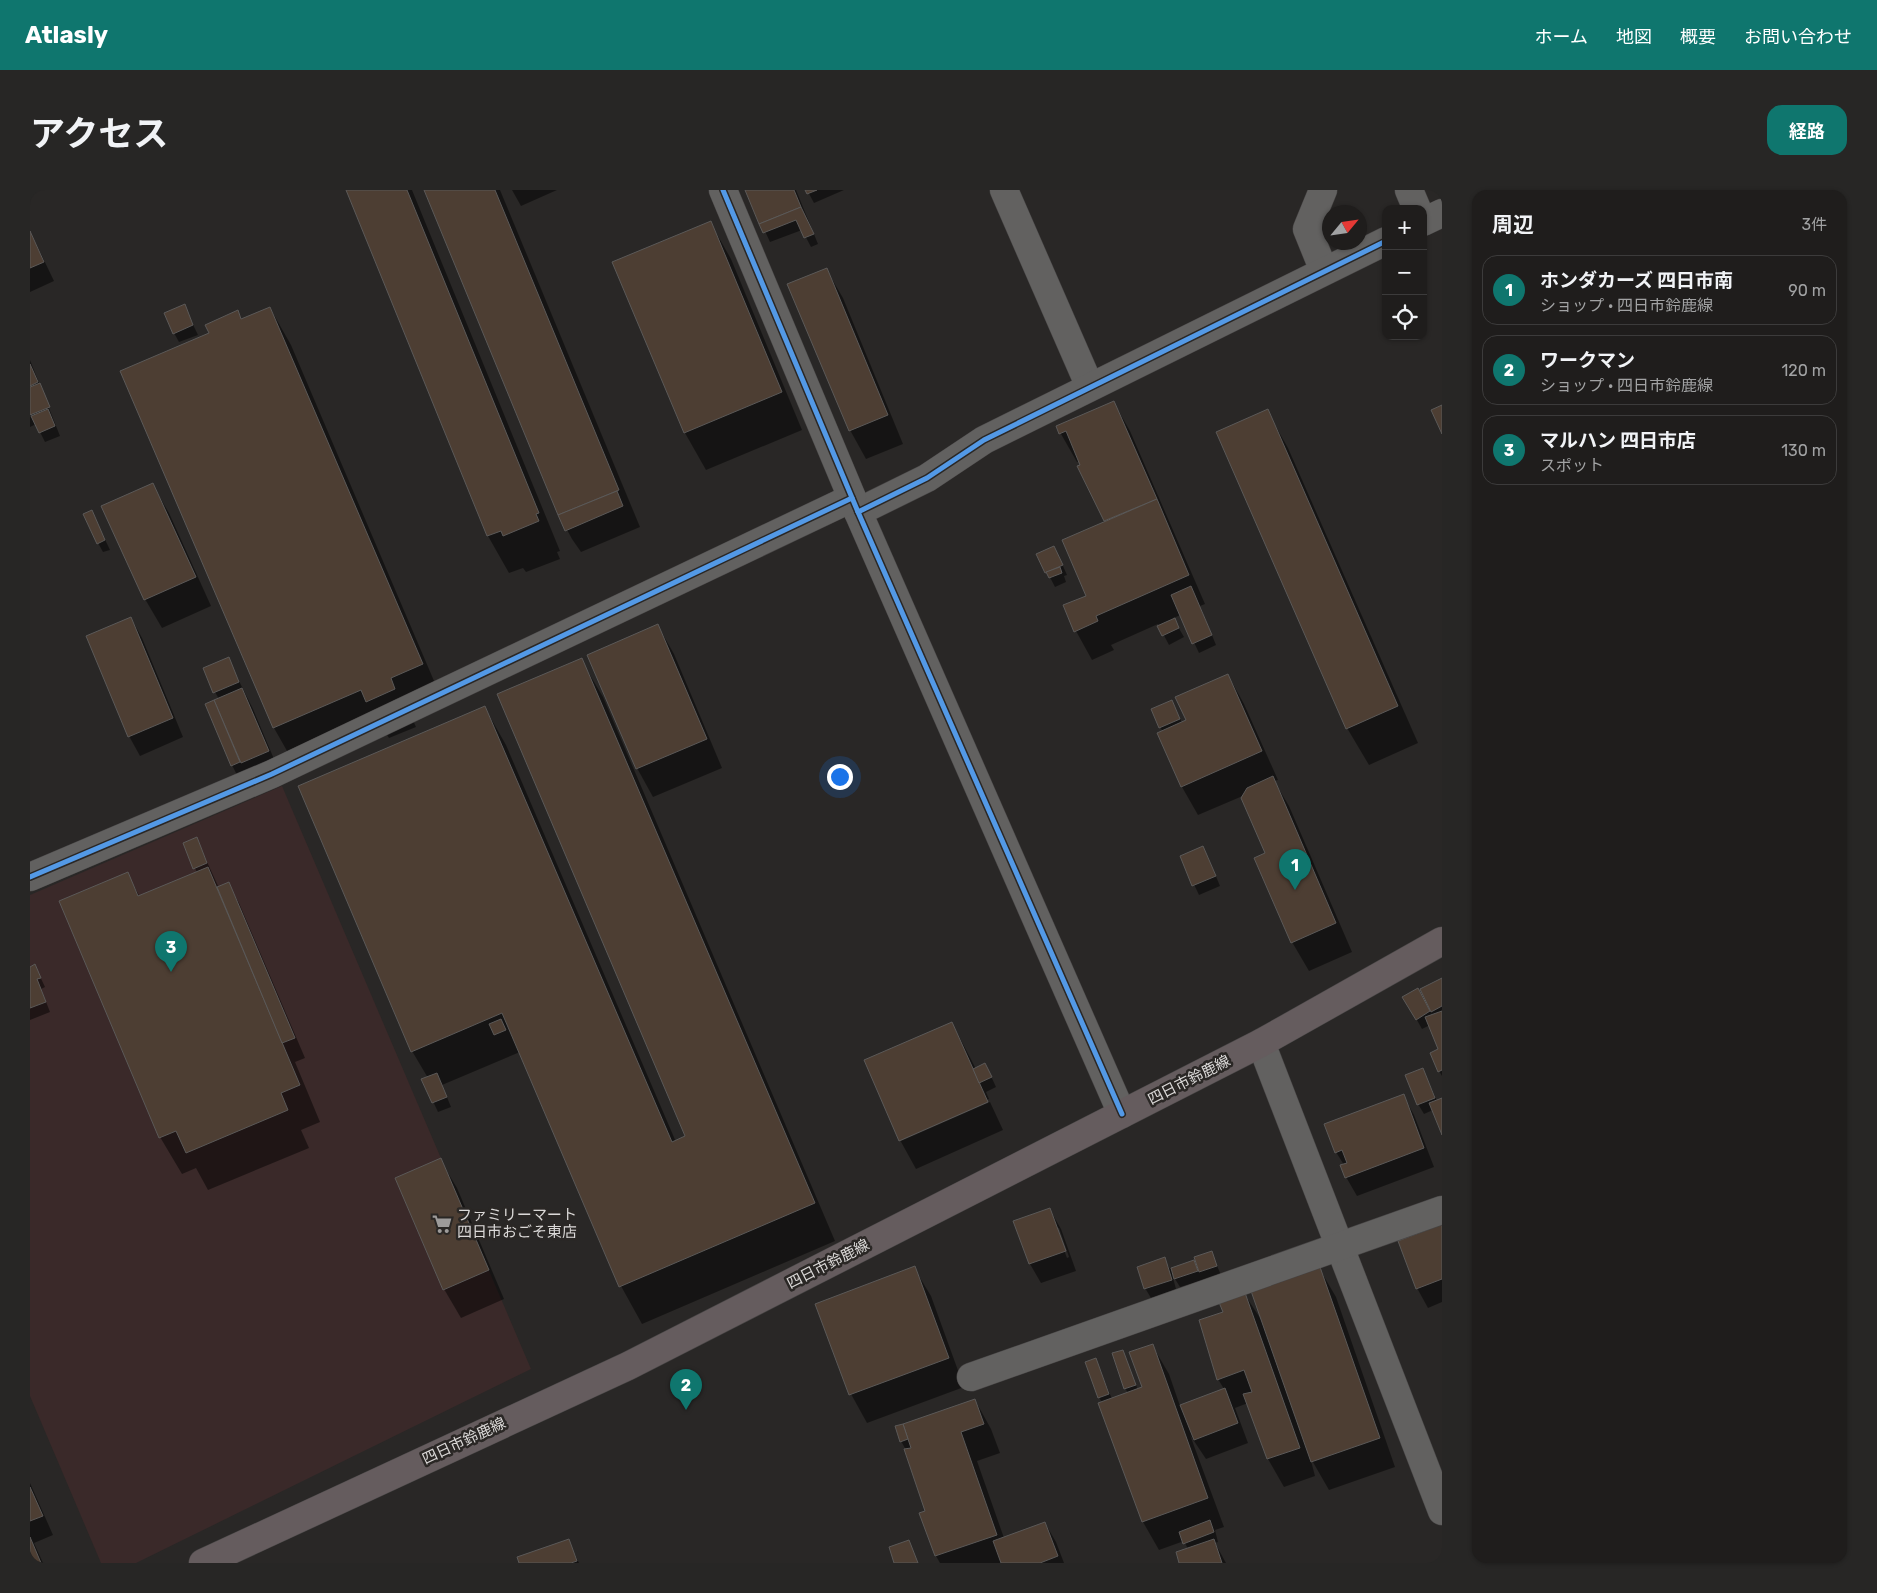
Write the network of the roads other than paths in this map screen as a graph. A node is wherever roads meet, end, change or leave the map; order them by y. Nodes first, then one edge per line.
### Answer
1 (723, 190) edge
2 (1004, 190) edge
3 (1323, 190) edge
4 (1410, 190) edge
5 (1416, 205) edge
6 (1442, 213) edge
7 (1427, 220) edge
8 (1382, 243) edge
9 (1324, 271) junction
10 (1090, 387) junction
11 (855, 505) junction
12 (30, 877) edge
13 (1442, 941) edge
14 (1261, 1043) junction
15 (1122, 1114) junction
16 (1442, 1210) edge
17 (1340, 1247) junction
18 (970, 1377) dead end
19 (1442, 1511) edge
20 (203, 1563) edge

1 - 11 street
2 - 10 street
3 - 9 street
4 - 5 street
6 - 7 street
8 - 9 street
9 - 10 street
10 - 11 street
11 - 12 street
11 - 15 street
13 - 14 main road, 四日市鈴鹿線
14 - 15 main road, 四日市鈴鹿線
14 - 17 street
15 - 20 main road, 四日市鈴鹿線
16 - 17 street
17 - 18 street
17 - 19 street

